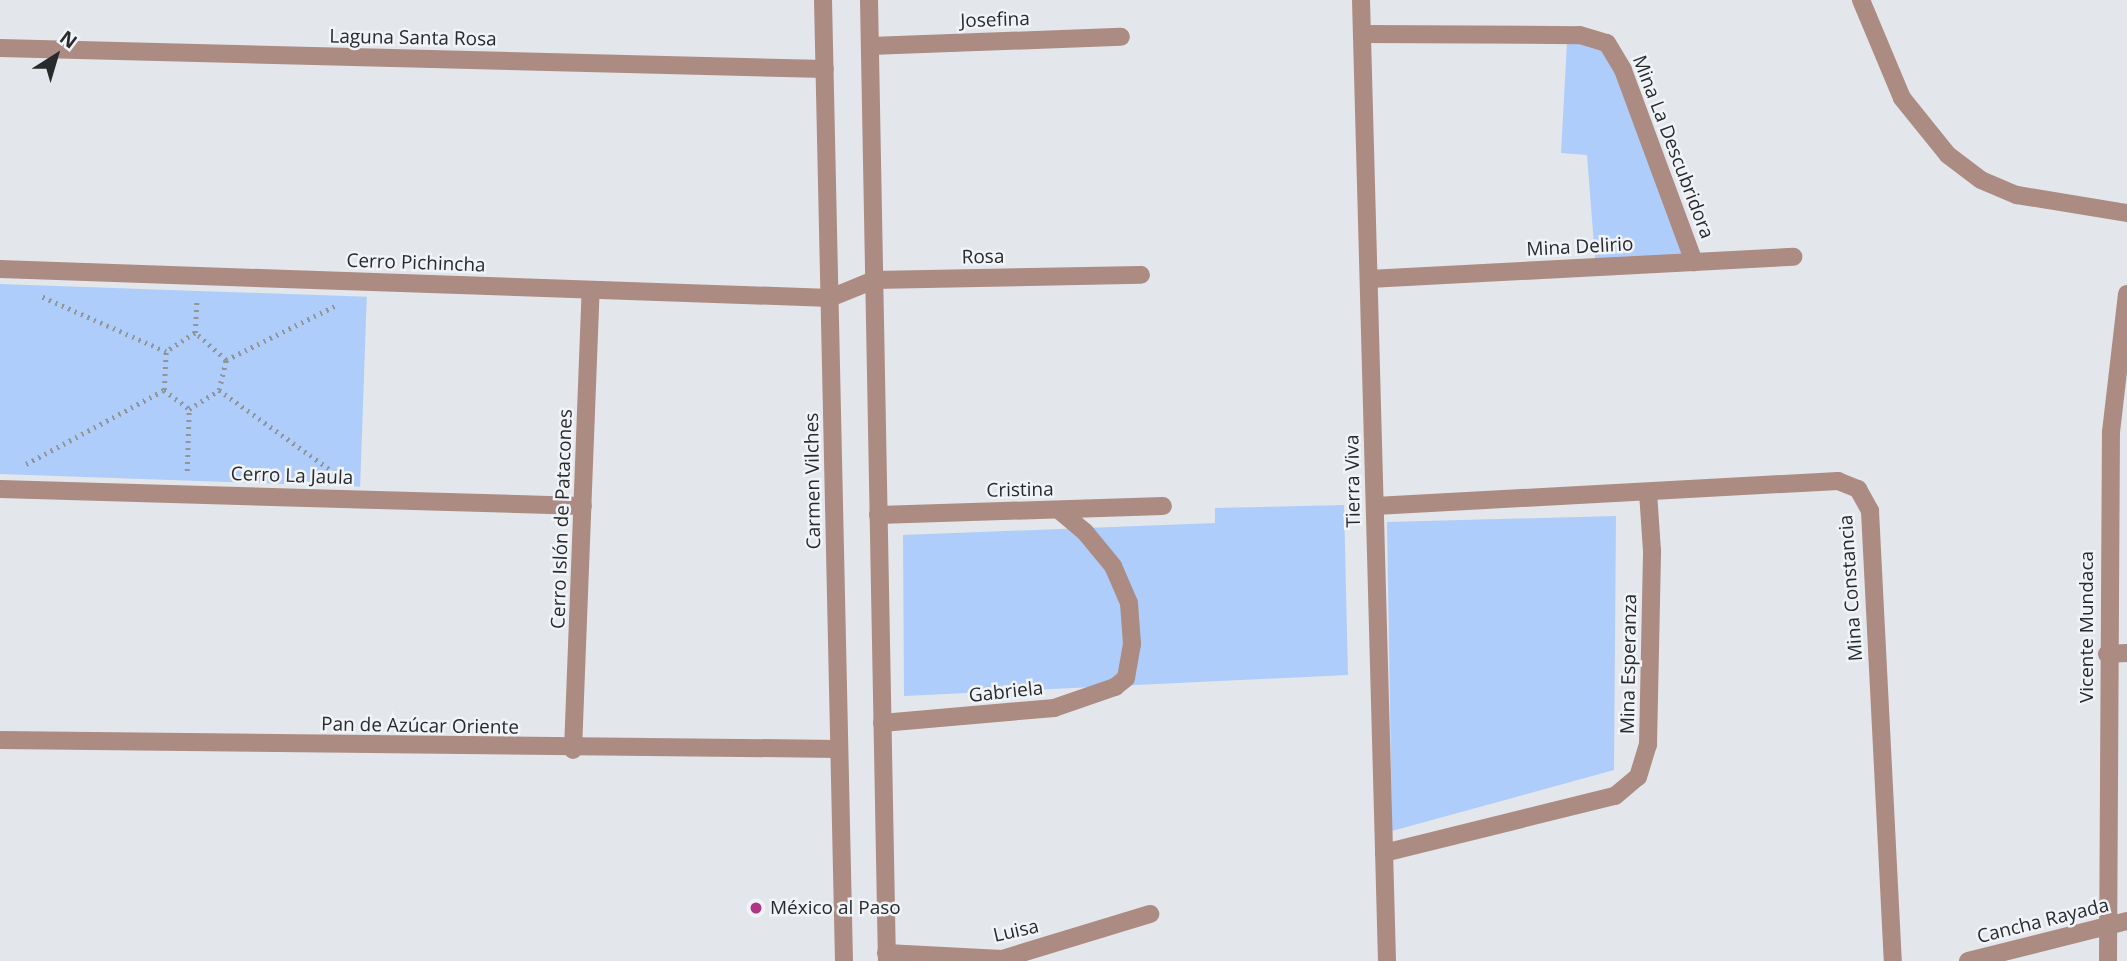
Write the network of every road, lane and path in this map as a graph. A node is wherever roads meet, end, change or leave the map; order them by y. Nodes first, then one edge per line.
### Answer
1 (823, 0) edge
2 (869, 0) edge
3 (1361, 0) edge
4 (1861, 0) edge
5 (1362, 34) junction
6 (1121, 37) dead end
7 (870, 46) junction
8 (0, 48) edge
9 (825, 69) junction
10 (2127, 213) edge
11 (1793, 257) dead end
12 (1695, 262) junction
13 (0, 269) edge
14 (1141, 275) dead end
15 (199, 276) junction
16 (1369, 279) junction
17 (874, 280) junction
18 (382, 283) junction
19 (592, 290) junction
20 (2127, 294) edge
21 (38, 295) dead end
22 (830, 298) junction
23 (195, 333) junction
24 (166, 352) junction
25 (226, 360) junction
26 (164, 390) junction
27 (219, 390) junction
28 (189, 409) junction
29 (2119, 433) edge
30 (23, 465) dead end
31 (0, 489) edge
32 (186, 494) junction
33 (1648, 494) junction
34 (374, 500) junction
35 (583, 506) junction
36 (1163, 506) dead end
37 (1375, 506) junction
38 (1059, 510) junction
39 (878, 515) junction
40 (2127, 653) edge
41 (2107, 654) junction
42 (882, 723) junction
43 (0, 740) edge
44 (573, 750) junction
45 (839, 750) junction
46 (1384, 853) junction
47 (1150, 914) dead end
48 (2119, 924) edge
49 (886, 957) edge
50 (844, 961) edge
51 (1387, 961) edge
52 (1893, 961) edge
53 (1968, 961) edge
54 (2108, 961) edge

1 - 9 street, Carmen Vilches
2 - 7 street
3 - 5 street, Tierra Viva
4 - 10 street
5 - 12 street, Mina La Descubridora
5 - 16 street, Tierra Viva
6 - 7 street, Josefina
7 - 17 street
8 - 9 street, Laguna Santa Rosa
9 - 22 street, Carmen Vilches
11 - 12 street, Mina Delirio
12 - 16 street, Mina Delirio
13 - 15 street, Cerro Pichincha
14 - 17 street, Rosa
15 - 18 street, Cerro Pichincha
15 - 23 path
16 - 37 street, Tierra Viva
17 - 22 street, Rosa
17 - 39 street
18 - 19 street, Cerro Pichincha
18 - 25 path
19 - 22 street, Cerro Pichincha
19 - 35 street, Cerro Islón de Patacones
20 - 29 street, Vicente Mundaca
21 - 24 path
22 - 45 street, Carmen Vilches
23 - 24 path
23 - 25 path
24 - 26 path
25 - 27 path
26 - 28 path
26 - 30 path
27 - 28 path
27 - 34 path
28 - 32 path
29 - 41 street, Vicente Mundaca
31 - 32 street, Cerro La Jaula
32 - 34 street, Cerro La Jaula
33 - 37 street, Mina Constancia
33 - 46 street, Mina Esperanza
33 - 52 street, Mina Constancia
34 - 35 street, Cerro La Jaula
35 - 44 street, Cerro Islón de Patacones
36 - 38 street, Cristina
37 - 46 street, Tierra Viva
38 - 39 street, Cristina
38 - 42 street, Gabriela
39 - 42 street
40 - 41 street
41 - 48 street, Vicente Mundaca
42 - 49 street
43 - 44 street, Pan de Azúcar Oriente
44 - 45 street, Pan de Azúcar Oriente
45 - 50 street, Carmen Vilches
46 - 51 street, Tierra Viva
47 - 49 street, Luisa
48 - 53 street, Cancha Rayada
48 - 54 street, Vicente Mundaca

